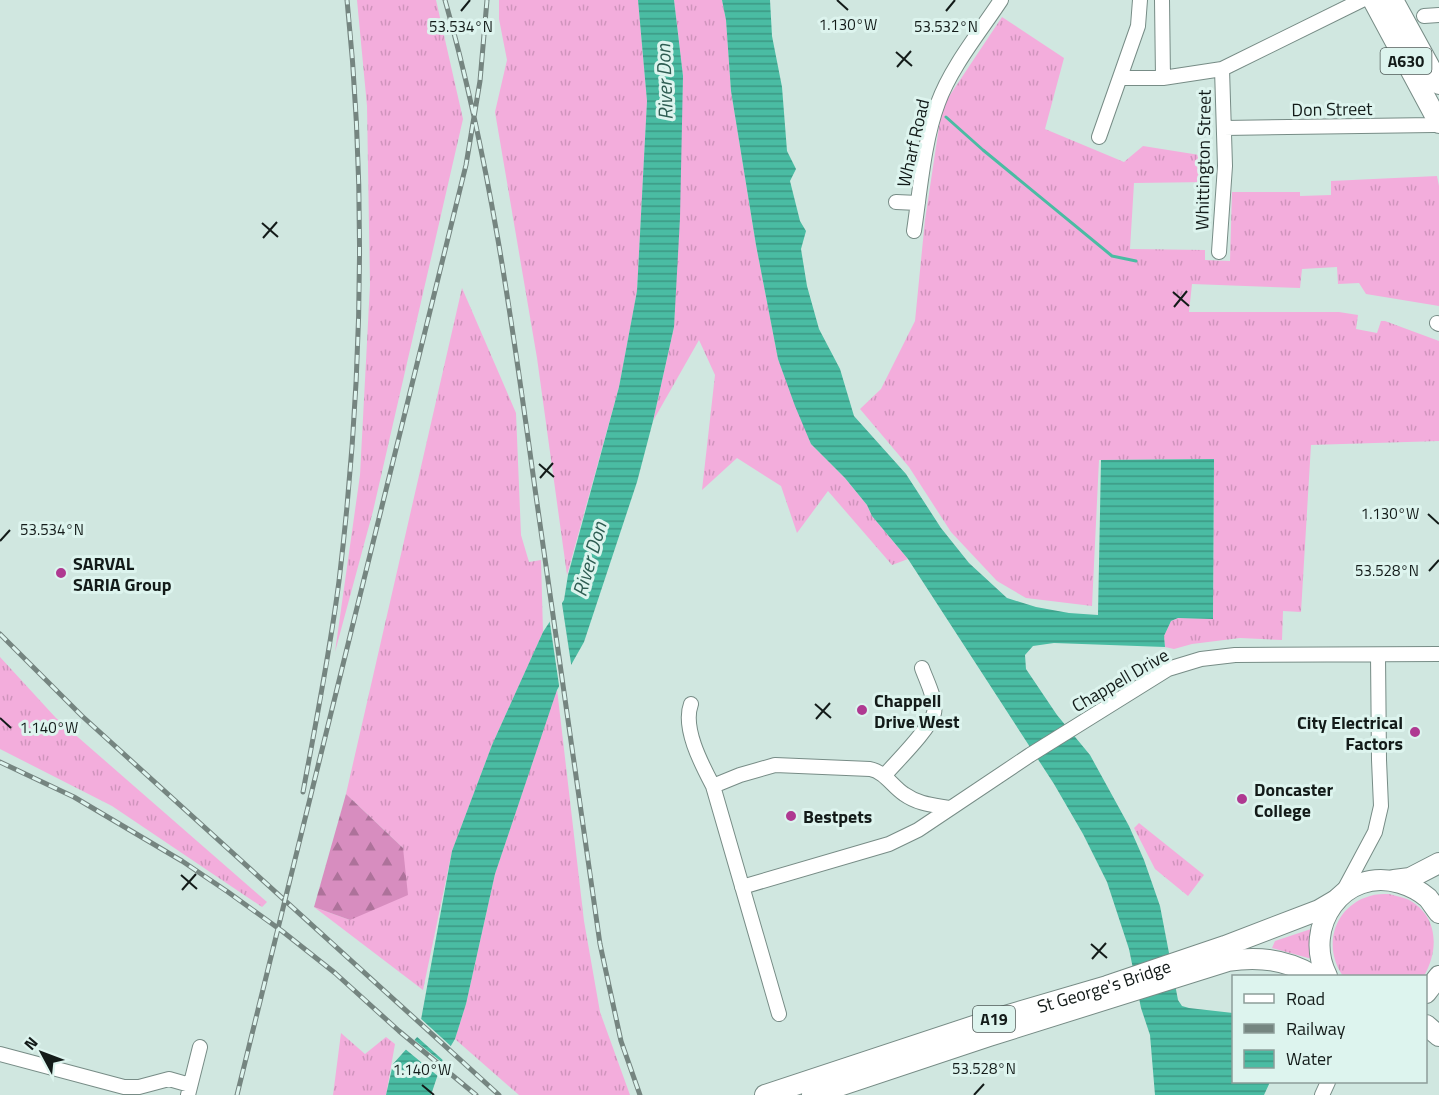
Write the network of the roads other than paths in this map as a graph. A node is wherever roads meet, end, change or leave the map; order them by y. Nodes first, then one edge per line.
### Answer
1 (1001, 0) edge
2 (1140, 0) edge
3 (1162, 0) edge
4 (1362, 0) edge
5 (1373, 0) edge
6 (1393, 0) edge
7 (1439, 15) edge
8 (1424, 16) dead end
9 (1222, 69) junction
10 (1121, 78) junction
11 (1163, 78) junction
12 (1439, 84) edge
13 (1439, 123) edge
14 (1224, 128) junction
15 (1099, 137) dead end
16 (896, 202) dead end
17 (918, 203) junction
18 (914, 231) dead end
19 (1219, 252) dead end
20 (1439, 654) edge
21 (1378, 655) junction
22 (922, 668) dead end
23 (691, 704) dead end
24 (884, 776) junction
25 (713, 786) junction
26 (915, 800) junction
27 (949, 808) junction
28 (913, 832) junction
29 (1439, 863) edge
30 (1391, 881) junction
31 (742, 887) junction
32 (1338, 899) junction
33 (1439, 913) edge
34 (1226, 954) junction
35 (1312, 975) edge
36 (1327, 975) edge
37 (1439, 976) edge
38 (1427, 991) edge
39 (779, 1014) dead end
40 (1427, 1027) edge
41 (1439, 1036) edge
42 (200, 1047) dead end
43 (0, 1054) edge
44 (189, 1090) edge
45 (765, 1095) edge
46 (812, 1095) edge

1 - 17 street, Wharf Road
2 - 10 street
3 - 11 street
4 - 9 street
5 - 13 highway, A630
6 - 12 highway, A630
7 - 8 street
9 - 11 street
9 - 14 street, Whittington Street
10 - 11 street
10 - 15 street
13 - 14 street, Don Street
14 - 19 street, Whittington Street
16 - 17 street, Wharf Road
17 - 18 street, Wharf Road
20 - 21 street, Chappell Drive
21 - 27 street, Chappell Drive
21 - 32 street
22 - 24 street
23 - 25 street
24 - 25 street
24 - 26 street
25 - 31 street
26 - 27 street
26 - 28 street
27 - 28 street, Chappell Drive
28 - 31 street, Chappell Drive
29 - 30 highway, St George's Bridge
30 - 32 highway, St George's Bridge
30 - 33 highway
31 - 39 street
32 - 34 highway, St George's Bridge / A19
32 - 36 highway
34 - 35 highway, St George's Bridge / A19
34 - 45 highway, St George's Bridge / A19
34 - 46 highway, St George's Bridge / A19
37 - 38 highway
40 - 41 highway
42 - 44 street
43 - 44 street

